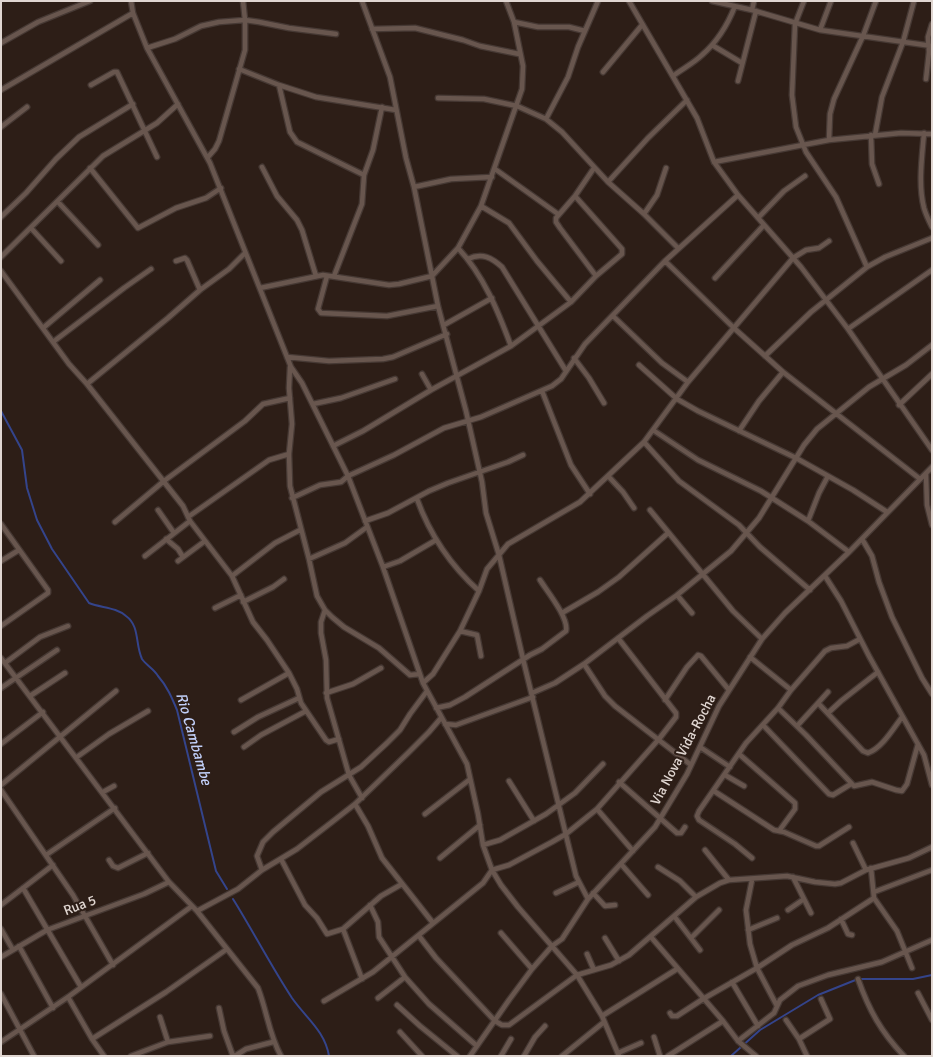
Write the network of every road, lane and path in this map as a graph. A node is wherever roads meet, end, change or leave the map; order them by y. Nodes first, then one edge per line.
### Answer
1 (90, 1) edge
2 (130, 1) edge
3 (243, 1) edge
4 (362, 1) edge
5 (506, 1) edge
6 (598, 1) edge
7 (629, 1) edge
8 (712, 1) edge
9 (754, 1) edge
10 (804, 1) edge
11 (831, 1) edge
12 (876, 1) edge
13 (914, 1) edge
14 (735, 6) junction
15 (754, 10) junction
16 (133, 14) junction
17 (246, 20) junction
18 (514, 22) junction
19 (795, 24) junction
20 (932, 24) edge
21 (642, 25) junction
22 (372, 29) junction
23 (820, 30) junction
24 (585, 31) junction
25 (336, 34) dead end
26 (863, 36) junction
27 (903, 42) junction
28 (1, 43) edge
29 (712, 45) junction
30 (930, 46) edge
31 (147, 48) junction
32 (519, 54) junction
33 (742, 63) junction
34 (239, 69) junction
35 (603, 72) dead end
36 (673, 76) junction
37 (926, 79) dead end
38 (738, 81) dead end
39 (91, 85) dead end
40 (280, 85) junction
41 (1, 90) edge
42 (438, 98) dead end
43 (687, 100) junction
44 (133, 104) junction
45 (178, 104) junction
46 (517, 106) junction
47 (27, 107) dead end
48 (382, 107) junction
49 (396, 110) junction
50 (546, 119) junction
51 (1, 127) edge
52 (144, 131) junction
53 (924, 133) junction
54 (932, 134) edge
55 (873, 135) junction
56 (829, 140) junction
57 (803, 144) junction
58 (157, 157) dead end
59 (208, 157) junction
60 (714, 162) junction
61 (262, 167) dead end
62 (90, 168) junction
63 (594, 168) junction
64 (666, 168) dead end
65 (495, 169) junction
66 (364, 175) junction
67 (805, 176) dead end
68 (492, 177) junction
69 (608, 182) junction
70 (879, 184) dead end
71 (414, 187) junction
72 (221, 188) junction
73 (738, 195) junction
74 (575, 196) junction
75 (58, 202) junction
76 (481, 206) junction
77 (558, 214) junction
78 (644, 214) junction
79 (1, 217) edge
80 (758, 218) junction
81 (764, 225) junction
82 (932, 227) edge
83 (31, 228) junction
84 (932, 238) edge
85 (829, 241) dead end
86 (98, 245) dead end
87 (458, 248) junction
88 (678, 248) junction
89 (245, 253) junction
90 (1, 257) edge
91 (793, 258) junction
92 (468, 259) junction
93 (61, 261) dead end
94 (176, 261) dead end
95 (665, 261) junction
96 (867, 267) junction
97 (151, 269) dead end
98 (932, 270) edge
99 (1, 272) edge
100 (316, 276) junction
101 (327, 276) junction
102 (334, 276) junction
103 (432, 276) junction
104 (596, 276) junction
105 (715, 278) dead end
106 (100, 280) dead end
107 (260, 288) junction
108 (200, 290) junction
109 (492, 298) junction
110 (826, 301) junction
111 (572, 302) junction
112 (438, 306) junction
113 (613, 316) junction
114 (444, 325) junction
115 (539, 326) junction
116 (43, 328) junction
117 (735, 329) junction
118 (848, 329) junction
119 (447, 334) junction
120 (53, 342) junction
121 (932, 345) edge
122 (511, 346) junction
123 (765, 356) junction
124 (287, 358) junction
125 (574, 358) junction
126 (639, 365) dead end
127 (290, 367) junction
128 (566, 371) junction
129 (783, 372) junction
130 (422, 374) dead end
131 (932, 374) edge
132 (458, 376) junction
133 (395, 379) dead end
134 (882, 380) junction
135 (688, 382) junction
136 (87, 384) junction
137 (431, 390) junction
138 (542, 391) junction
139 (290, 398) junction
140 (677, 398) junction
141 (313, 404) junction
142 (604, 404) dead end
143 (899, 405) junction
144 (836, 413) junction
145 (468, 421) junction
146 (653, 430) junction
147 (739, 431) junction
148 (644, 442) junction
149 (333, 446) junction
150 (932, 450) edge
151 (289, 454) junction
152 (523, 455) dead end
153 (796, 458) junction
154 (932, 467) edge
155 (479, 471) junction
156 (926, 474) junction
157 (348, 476) junction
158 (609, 476) junction
159 (828, 476) junction
160 (920, 479) junction
161 (164, 481) junction
162 (590, 494) junction
163 (292, 498) junction
164 (417, 498) junction
165 (772, 498) junction
166 (634, 508) dead end
167 (158, 510) dead end
168 (650, 510) dead end
169 (887, 512) junction
170 (189, 519) junction
171 (365, 521) junction
172 (808, 521) junction
173 (115, 522) dead end
174 (1, 524) edge
175 (932, 525) edge
176 (367, 527) junction
177 (300, 530) junction
178 (174, 533) junction
179 (668, 533) junction
180 (747, 533) junction
181 (166, 539) junction
182 (862, 539) junction
183 (436, 540) junction
184 (204, 541) junction
185 (19, 550) junction
186 (849, 552) junction
187 (499, 555) junction
188 (145, 556) dead end
189 (183, 557) junction
190 (309, 559) junction
191 (1, 561) edge
192 (178, 561) dead end
193 (383, 567) junction
194 (702, 574) junction
195 (232, 576) junction
196 (825, 576) junction
197 (284, 579) dead end
198 (540, 580) dead end
199 (810, 590) junction
200 (479, 591) junction
201 (241, 595) junction
202 (677, 595) junction
203 (244, 602) junction
204 (216, 608) dead end
205 (325, 610) junction
206 (562, 613) junction
207 (692, 613) dead end
208 (1, 626) edge
209 (68, 626) dead end
210 (460, 631) junction
211 (618, 638) junction
212 (762, 639) junction
213 (860, 639) junction
214 (57, 650) dead end
215 (481, 656) dead end
216 (750, 657) junction
217 (1, 658) edge
218 (523, 659) junction
219 (5, 663) junction
220 (584, 664) junction
221 (381, 668) dead end
222 (878, 672) junction
223 (65, 673) dead end
224 (289, 673) junction
225 (420, 674) junction
226 (17, 677) junction
227 (424, 683) junction
228 (1, 688) edge
229 (729, 690) junction
230 (791, 690) junction
231 (116, 691) dead end
232 (428, 691) junction
233 (828, 692) dead end
234 (326, 693) junction
235 (932, 694) edge
236 (533, 695) junction
237 (30, 696) junction
238 (299, 698) junction
239 (240, 700) dead end
240 (665, 700) junction
241 (818, 703) junction
242 (436, 708) junction
243 (778, 708) junction
244 (306, 710) junction
245 (148, 711) dead end
246 (43, 712) junction
247 (828, 713) junction
248 (902, 717) junction
249 (441, 718) junction
250 (445, 724) junction
251 (763, 725) junction
252 (797, 726) junction
253 (234, 732) dead end
254 (60, 736) junction
255 (339, 739) junction
256 (659, 739) junction
257 (1, 744) edge
258 (918, 744) junction
259 (244, 747) dead end
260 (700, 747) junction
261 (739, 754) junction
262 (77, 757) junction
263 (603, 764) dead end
264 (691, 765) junction
265 (730, 768) junction
266 (349, 775) junction
267 (725, 775) junction
268 (469, 780) junction
269 (509, 781) dead end
270 (619, 782) junction
271 (851, 784) junction
272 (932, 785) edge
273 (1, 786) edge
274 (114, 786) dead end
275 (744, 786) dead end
276 (1, 790) edge
277 (714, 791) junction
278 (103, 792) junction
279 (362, 798) junction
280 (355, 804) junction
281 (560, 805) junction
282 (115, 808) junction
283 (597, 809) junction
284 (425, 814) dead end
285 (660, 819) junction
286 (534, 821) junction
287 (480, 825) junction
288 (685, 827) dead end
289 (849, 828) dead end
290 (779, 831) junction
291 (566, 834) junction
292 (853, 842) dead end
293 (483, 845) junction
294 (932, 848) edge
295 (705, 850) dead end
296 (633, 851) junction
297 (148, 853) junction
298 (46, 855) junction
299 (440, 858) dead end
300 (752, 858) dead end
301 (282, 859) junction
302 (110, 860) dead end
303 (622, 864) junction
304 (53, 865) junction
305 (658, 866) dead end
306 (872, 868) junction
307 (262, 870) junction
308 (492, 870) junction
309 (866, 870) junction
310 (932, 870) edge
311 (794, 877) junction
312 (729, 880) junction
313 (752, 880) junction
314 (170, 882) junction
315 (579, 882) junction
316 (402, 884) junction
317 (23, 888) junction
318 (874, 892) junction
319 (556, 893) dead end
320 (593, 893) junction
321 (648, 895) dead end
322 (696, 897) junction
323 (874, 898) junction
324 (588, 899) junction
325 (804, 899) junction
326 (370, 904) junction
327 (1, 905) edge
328 (192, 906) junction
329 (615, 906) dead end
330 (719, 910) dead end
331 (788, 910) dead end
332 (197, 911) junction
333 (812, 913) dead end
334 (85, 915) junction
335 (674, 916) junction
336 (777, 918) dead end
337 (841, 919) junction
338 (433, 923) junction
339 (1, 929) edge
340 (343, 929) junction
341 (47, 930) junction
342 (748, 930) junction
343 (501, 933) dead end
344 (852, 935) dead end
345 (419, 936) junction
346 (651, 937) junction
347 (606, 938) dead end
348 (691, 938) junction
349 (932, 940) edge
350 (19, 946) junction
351 (552, 946) junction
352 (227, 948) junction
353 (13, 950) junction
354 (700, 950) dead end
355 (906, 951) junction
356 (587, 954) dead end
357 (1, 957) edge
358 (392, 958) junction
359 (619, 961) junction
360 (113, 965) junction
361 (757, 968) junction
362 (912, 968) dead end
363 (532, 969) junction
364 (677, 969) junction
365 (594, 970) junction
366 (577, 975) junction
367 (405, 977) junction
368 (362, 978) junction
369 (858, 979) dead end
370 (732, 982) junction
371 (81, 987) junction
372 (918, 993) dead end
373 (1, 994) edge
374 (68, 997) junction
375 (378, 998) dead end
376 (702, 999) junction
377 (821, 999) dead end
378 (324, 1000) dead end
379 (397, 1005) dead end
380 (777, 1006) junction
381 (53, 1008) junction
382 (219, 1008) dead end
383 (670, 1013) dead end
384 (602, 1016) junction
385 (160, 1017) dead end
386 (786, 1020) dead end
387 (932, 1020) edge
388 (495, 1021) junction
389 (723, 1021) junction
390 (604, 1022) junction
391 (544, 1026) dead end
392 (758, 1026) junction
393 (19, 1029) junction
394 (400, 1032) dead end
395 (210, 1036) dead end
396 (654, 1037) dead end
397 (512, 1038) dead end
398 (92, 1039) junction
399 (799, 1039) junction
400 (738, 1041) junction
401 (1, 1042) edge
402 (168, 1042) junction
403 (273, 1042) junction
404 (641, 1043) dead end
405 (477, 1046) junction
406 (618, 1054) edge
407 (34, 1056) edge
408 (104, 1056) edge
409 (130, 1056) edge
410 (234, 1056) edge
411 (281, 1056) edge
412 (422, 1056) edge
413 (457, 1056) edge
414 (470, 1056) edge
415 (501, 1056) edge
416 (524, 1056) edge
417 (562, 1056) edge
418 (660, 1056) edge
419 (668, 1056) edge
420 (756, 1056) edge
421 (807, 1056) edge
422 (904, 1056) edge

1 - 28 street
2 - 16 street
3 - 17 street
4 - 22 street
5 - 18 street
6 - 24 street
7 - 21 street
8 - 14 street
9 - 15 street
10 - 19 street
11 - 23 street
12 - 26 street
13 - 27 street
14 - 15 street
14 - 29 street
15 - 19 street
15 - 33 street
16 - 31 street
16 - 41 street
17 - 25 street
17 - 31 street
17 - 34 street
18 - 24 street
18 - 32 street
19 - 23 street
19 - 57 street
20 - 30 street
21 - 35 street
21 - 36 street
22 - 32 street
22 - 49 street
23 - 26 street
24 - 50 street
26 - 27 street
26 - 56 street
27 - 30 street
27 - 55 street
29 - 33 street
29 - 36 street
30 - 37 street
31 - 45 street
32 - 46 street
33 - 38 street
34 - 40 street
34 - 59 street
36 - 43 street
39 - 44 street
40 - 48 street
40 - 66 street
42 - 46 street
43 - 60 street
43 - 69 street
44 - 52 street
44 - 79 street
45 - 52 street
45 - 59 street
46 - 50 street
46 - 65 street
47 - 51 street
48 - 49 street
48 - 66 street
49 - 71 street
50 - 63 street
52 - 58 street
52 - 62 street
53 - 54 street
53 - 55 street
53 - 82 street
55 - 56 street
55 - 70 street
56 - 57 street
57 - 60 street
57 - 96 street
59 - 72 street
60 - 73 street
61 - 100 street
62 - 72 street
62 - 75 street
63 - 69 street
63 - 74 street
64 - 78 street
65 - 68 street
65 - 77 street
66 - 102 street
67 - 80 street
68 - 71 street
68 - 76 street
69 - 78 street
71 - 103 street
72 - 89 street
73 - 80 street
73 - 88 street
74 - 77 street
74 - 104 street
75 - 83 street
75 - 86 street
76 - 87 street
76 - 111 street
77 - 104 street
78 - 88 street
80 - 81 street
81 - 91 street
81 - 105 street
83 - 90 street
83 - 93 street
84 - 96 street
85 - 91 street
87 - 92 street
87 - 103 street
88 - 95 street
89 - 107 street
89 - 108 street
91 - 110 street
91 - 117 street
92 - 109 street
92 - 115 street
94 - 108 street
95 - 113 street
95 - 117 street
96 - 110 street
97 - 120 street
98 - 118 street
99 - 116 street
100 - 101 street
100 - 107 street
101 - 102 street
101 - 112 street
102 - 103 street
103 - 112 street
104 - 111 street
106 - 116 street
107 - 124 street
108 - 136 street
109 - 114 street
109 - 122 street
110 - 118 street
110 - 123 street
111 - 115 street
112 - 114 street
113 - 125 street
113 - 135 street
114 - 119 street
115 - 122 street
115 - 128 street
116 - 120 street
117 - 123 street
117 - 135 street
118 - 134 street
119 - 124 street
119 - 132 street
120 - 136 street
121 - 134 street
122 - 132 street
123 - 129 street
124 - 127 street
125 - 128 street
125 - 142 street
126 - 140 street
127 - 139 street
127 - 141 street
128 - 138 street
129 - 144 street
129 - 147 street
130 - 137 street
131 - 143 street
132 - 137 street
132 - 145 street
133 - 141 street
134 - 143 street
134 - 144 street
135 - 140 street
136 - 161 street
137 - 149 street
138 - 145 street
138 - 162 street
139 - 151 street
139 - 161 street
140 - 146 street
140 - 147 street
141 - 149 street
143 - 150 street
144 - 153 street
144 - 160 street
145 - 155 street
145 - 157 street
146 - 148 street
146 - 165 street
147 - 153 street
148 - 158 street
148 - 180 street
149 - 157 street
151 - 163 street
151 - 170 street
152 - 155 street
153 - 159 street
153 - 165 street
154 - 156 street, Via Nova Vida-Rocha
155 - 164 street
155 - 187 street
156 - 160 street, Via Nova Vida-Rocha
156 - 175 street
157 - 163 street
157 - 171 street
158 - 162 street
158 - 166 street
159 - 169 street
159 - 172 street
160 - 169 street, Via Nova Vida-Rocha
161 - 170 street
161 - 173 street
162 - 187 street
163 - 177 street
164 - 171 street
164 - 183 street
165 - 172 street
165 - 180 street
167 - 178 street
168 - 179 street
169 - 182 street, Via Nova Vida-Rocha
170 - 178 street
170 - 184 street
171 - 176 street
172 - 186 street
174 - 185 street
176 - 190 street
176 - 193 street
177 - 190 street
177 - 195 street
178 - 181 street
179 - 194 street
179 - 206 street
180 - 194 street
180 - 199 street
181 - 188 street
181 - 189 street
182 - 186 street, Via Nova Vida-Rocha
182 - 235 street
183 - 193 street
183 - 200 street
184 - 189 street
184 - 195 street
185 - 191 street
185 - 208 street
186 - 196 street, Via Nova Vida-Rocha
187 - 200 street
187 - 218 street
189 - 192 street
190 - 205 street
193 - 225 street
194 - 202 street
194 - 212 street
195 - 201 street
196 - 199 street, Via Nova Vida-Rocha
196 - 213 street
197 - 203 street
198 - 206 street
199 - 212 street, Via Nova Vida-Rocha
200 - 210 street
201 - 203 street
201 - 204 street
202 - 207 street
202 - 211 street
203 - 224 street
205 - 225 street
205 - 234 street
206 - 218 street
209 - 219 street
210 - 215 street
210 - 227 street
211 - 220 street
211 - 240 street
212 - 216 street, Via Nova Vida-Rocha
213 - 222 street
213 - 230 street
214 - 226 street
216 - 229 street, Via Nova Vida-Rocha
216 - 230 street
217 - 219 street
218 - 236 street
218 - 242 street
219 - 226 street
220 - 236 street
220 - 256 street
221 - 234 street
222 - 247 street
222 - 248 street
223 - 237 street
224 - 238 street
224 - 239 street
225 - 227 street
226 - 228 street
226 - 237 street
227 - 232 street
229 - 240 street
229 - 260 street, Via Nova Vida-Rocha
230 - 243 street
231 - 254 street
232 - 242 street
232 - 266 street
233 - 241 street
234 - 255 street
236 - 250 street
236 - 281 street
237 - 246 street
238 - 244 street
238 - 253 street
240 - 256 street
241 - 247 street
241 - 252 street
242 - 249 street
243 - 251 street
243 - 252 street
244 - 255 street
244 - 259 street
245 - 262 street
246 - 254 street
246 - 257 street
247 - 248 street
248 - 258 street
249 - 250 street
249 - 279 street
250 - 268 street
251 - 261 street
251 - 271 street
252 - 271 street
254 - 262 street
254 - 273 street
255 - 266 street
256 - 264 street
256 - 270 street
258 - 271 street
258 - 272 street
260 - 264 street, Via Nova Vida-Rocha
260 - 265 street
261 - 265 street
261 - 290 street
262 - 278 street
263 - 281 street
264 - 285 street, Via Nova Vida-Rocha
265 - 267 street
266 - 279 street
266 - 307 street
267 - 275 street
267 - 277 street
268 - 284 street
268 - 287 street
269 - 286 street
270 - 283 street
270 - 285 street
274 - 278 street
276 - 298 street
277 - 290 street
277 - 300 street
278 - 282 street
279 - 280 street
280 - 301 street
280 - 316 street
281 - 286 street
281 - 291 street
282 - 297 street
282 - 298 street
283 - 291 street
283 - 296 street
285 - 288 street
285 - 296 street, Via Nova Vida-Rocha
286 - 293 street
287 - 293 street
287 - 299 street
289 - 290 street
291 - 308 street
291 - 315 street
292 - 309 street
293 - 308 street
294 - 306 street
295 - 312 street
296 - 303 street, Via Nova Vida-Rocha
297 - 302 street
297 - 314 street
298 - 304 street
301 - 307 street
301 - 340 street
303 - 320 street, Via Nova Vida-Rocha
303 - 321 street
304 - 317 street
304 - 334 street
305 - 322 street
306 - 309 street
306 - 318 street
307 - 332 street
308 - 338 street
308 - 351 street
309 - 311 street
310 - 318 street
311 - 313 street
311 - 325 street
312 - 313 street
312 - 322 street
313 - 342 street
314 - 328 street
314 - 334 street, Rua 5
315 - 319 street
315 - 324 street
316 - 326 street
316 - 338 street
317 - 327 street
317 - 341 street
318 - 323 street
320 - 324 street, Via Nova Vida-Rocha
320 - 329 street
322 - 335 street
323 - 337 street
323 - 355 street
324 - 351 street, Via Nova Vida-Rocha
325 - 331 street
325 - 333 street
326 - 340 street
326 - 358 street
328 - 332 street
328 - 360 street
330 - 348 street
332 - 352 street
334 - 341 street, Rua 5
334 - 360 street
335 - 346 street
335 - 348 street
336 - 342 street
337 - 344 street
337 - 361 street
338 - 345 street
339 - 353 street
340 - 368 street
341 - 350 street, Rua 5
341 - 371 street
342 - 361 street
343 - 363 street
345 - 358 street
345 - 388 street
346 - 359 street
346 - 364 street
347 - 359 street
348 - 354 street
349 - 355 street
350 - 353 street, Rua 5
350 - 381 street
351 - 363 street, Via Nova Vida-Rocha
351 - 366 street
352 - 398 street
352 - 403 street
353 - 357 street, Rua 5
355 - 362 street
355 - 380 street
356 - 365 street
358 - 367 street
358 - 368 street
359 - 365 street
360 - 371 street
361 - 370 street
361 - 380 street
363 - 388 street, Via Nova Vida-Rocha
364 - 376 street
364 - 384 street
365 - 366 street
366 - 384 street
366 - 388 street
367 - 375 street
367 - 405 street
368 - 378 street
369 - 422 street
370 - 376 street
370 - 392 street
371 - 374 street
372 - 387 street
373 - 393 street
374 - 381 street
374 - 398 street
376 - 383 street
376 - 389 street
377 - 399 street
379 - 413 street
380 - 392 street
381 - 393 street
382 - 410 street
384 - 390 street
385 - 402 street
386 - 399 street
388 - 405 street, Via Nova Vida-Rocha
389 - 400 street
389 - 419 street
390 - 406 street
390 - 417 street
391 - 416 street
392 - 400 street
393 - 401 street
393 - 407 street
394 - 412 street
395 - 402 street
396 - 418 street
397 - 415 street
398 - 408 street
399 - 421 street
400 - 420 street
402 - 409 street
403 - 410 street
403 - 411 street
404 - 406 street
405 - 414 street, Via Nova Vida-Rocha

